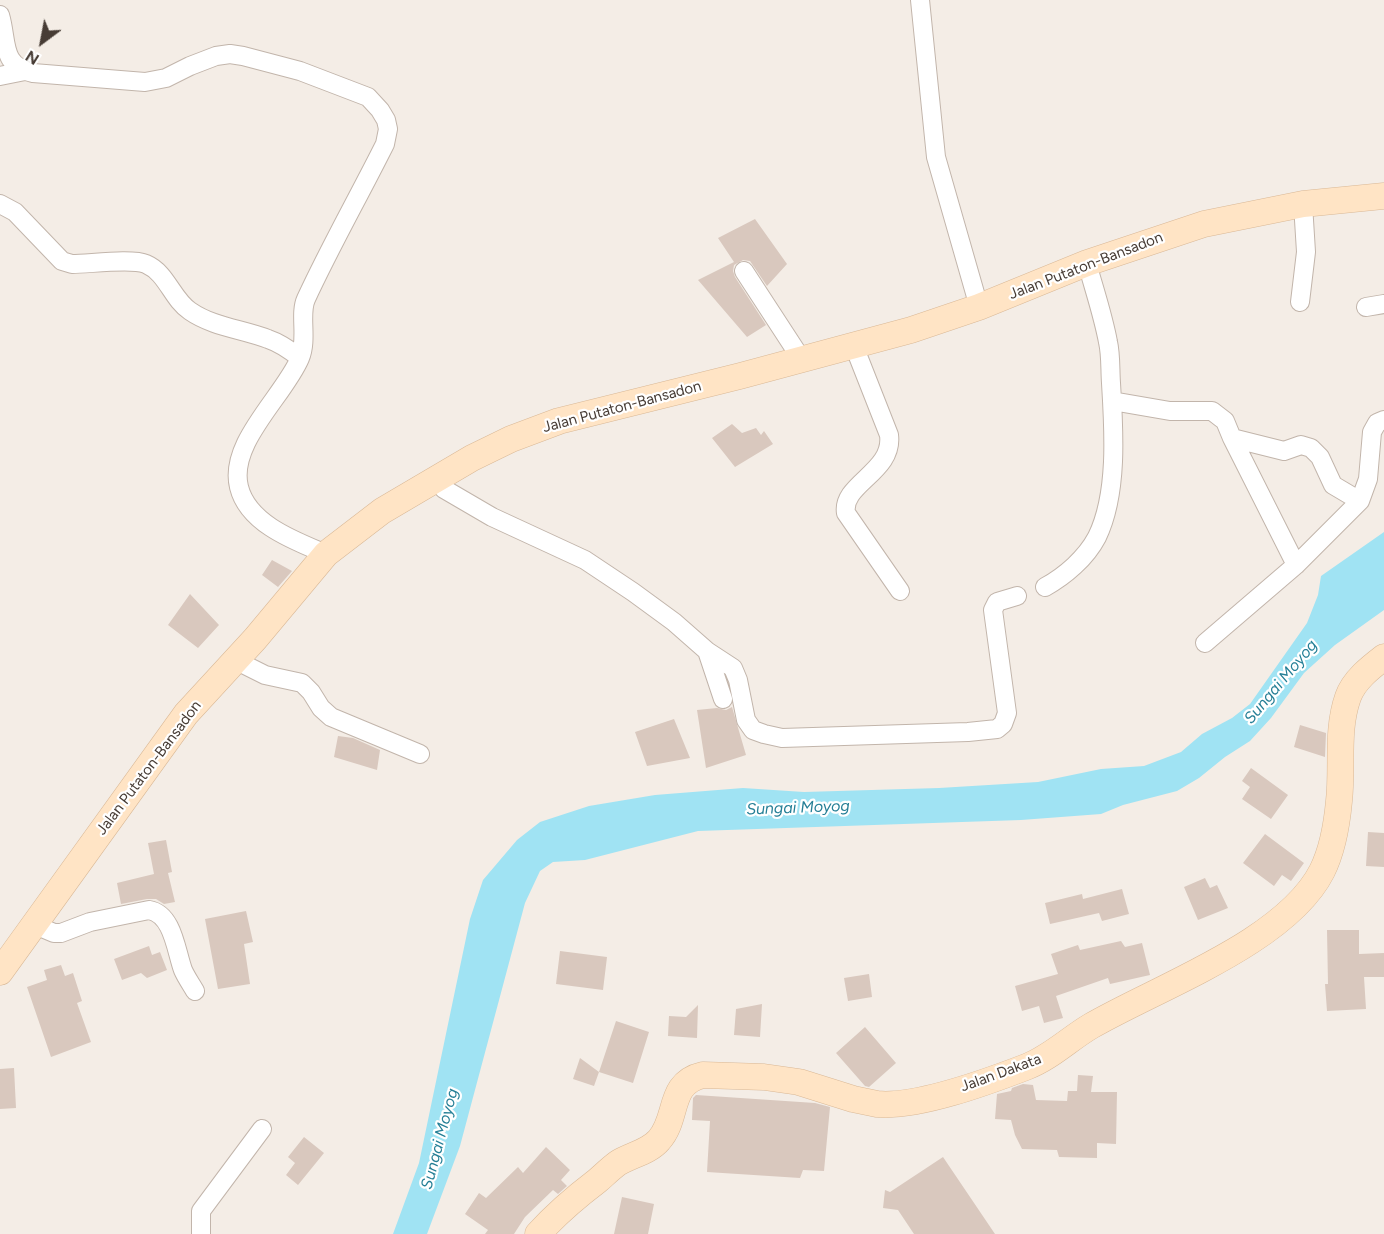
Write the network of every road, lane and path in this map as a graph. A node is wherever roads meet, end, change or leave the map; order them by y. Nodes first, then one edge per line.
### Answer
1 (920, 0) edge
2 (0, 15) edge
3 (24, 71) junction
4 (0, 76) edge
5 (1384, 196) edge
6 (0, 204) edge
7 (1303, 204) junction
8 (1087, 263) junction
9 (744, 271) dead end
10 (1300, 303) dead end
11 (1384, 304) edge
12 (979, 307) junction
13 (1366, 307) dead end
14 (854, 346) junction
15 (300, 358) junction
16 (802, 360) junction
17 (1112, 400) junction
18 (1384, 420) edge
19 (1232, 438) junction
20 (436, 480) junction
21 (1360, 501) junction
22 (327, 554) junction
23 (1296, 565) junction
24 (1045, 587) dead end
25 (900, 591) dead end
26 (1017, 596) dead end
27 (1205, 643) dead end
28 (707, 651) junction
29 (1384, 657) edge
30 (235, 660) junction
31 (723, 699) dead end
32 (420, 754) dead end
33 (35, 925) junction
34 (4, 961) edge
35 (195, 991) dead end
36 (262, 1129) dead end
37 (201, 1234) edge
38 (538, 1234) edge

1 - 12 street
2 - 3 street
3 - 4 street
3 - 15 street
5 - 7 street, Jalan Putaton-Bansadon
6 - 15 street
7 - 8 street, Jalan Putaton-Bansadon
7 - 10 street
8 - 12 street, Jalan Putaton-Bansadon
8 - 17 street
9 - 16 street
11 - 13 street
12 - 14 street, Jalan Putaton-Bansadon
14 - 16 street, Jalan Putaton-Bansadon
14 - 25 street
15 - 22 street
16 - 20 street, Jalan Putaton-Bansadon
17 - 19 street
17 - 24 street
18 - 21 street
19 - 21 street
19 - 23 street
20 - 22 street, Jalan Putaton-Bansadon
20 - 28 street
21 - 23 street
22 - 30 street, Jalan Putaton-Bansadon
23 - 27 street
26 - 28 street
28 - 31 street
29 - 38 street, Jalan Dakata
30 - 32 street
30 - 33 street, Jalan Putaton-Bansadon
33 - 34 street, Jalan Putaton-Bansadon
33 - 35 street
36 - 37 street

